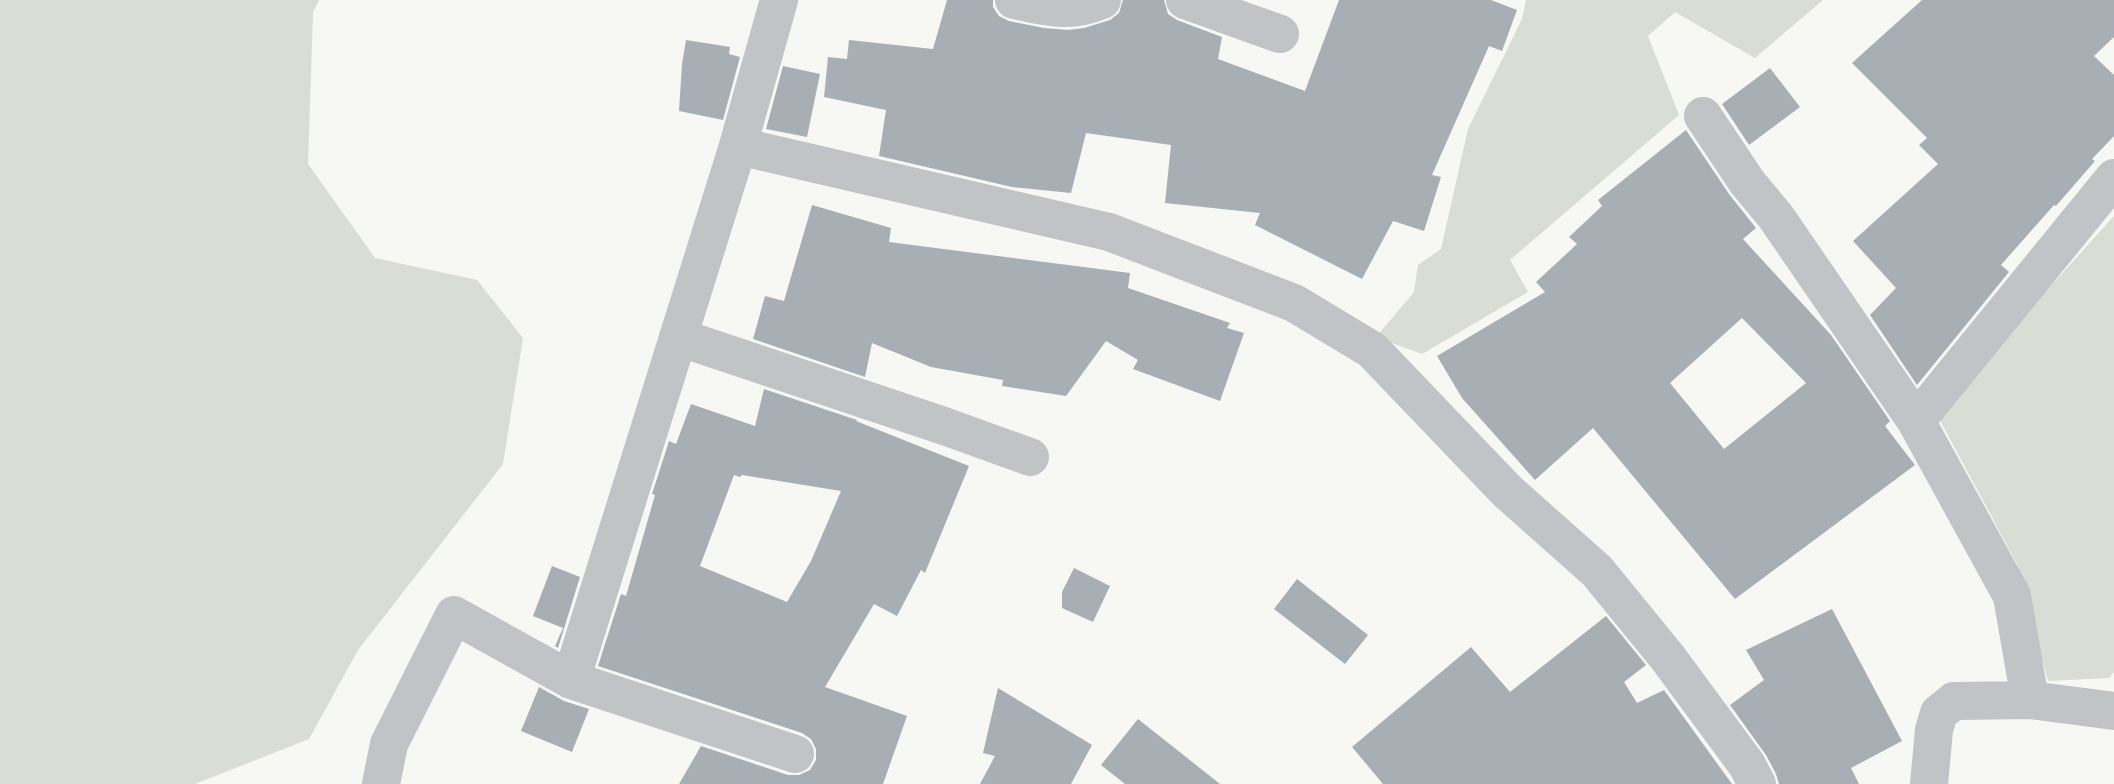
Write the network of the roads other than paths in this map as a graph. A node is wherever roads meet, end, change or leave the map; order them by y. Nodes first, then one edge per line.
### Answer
1 (779, 0) edge
2 (1014, 0) edge
3 (1102, 0) edge
4 (1185, 0) edge
5 (1280, 34) dead end
6 (1703, 116) dead end
7 (738, 146) junction
8 (2114, 178) edge
9 (678, 337) junction
10 (1916, 421) junction
11 (1030, 457) dead end
12 (571, 680) junction
13 (2030, 700) junction
14 (2114, 711) edge
15 (795, 754) dead end
16 (381, 784) edge
17 (1757, 784) edge
18 (1928, 784) edge

1 - 7 street
2 - 3 street
4 - 5 street
6 - 10 street
7 - 9 street
7 - 17 street
8 - 10 street
9 - 11 street
9 - 12 street
10 - 13 street
12 - 15 street
12 - 16 street
13 - 14 street
13 - 18 street

